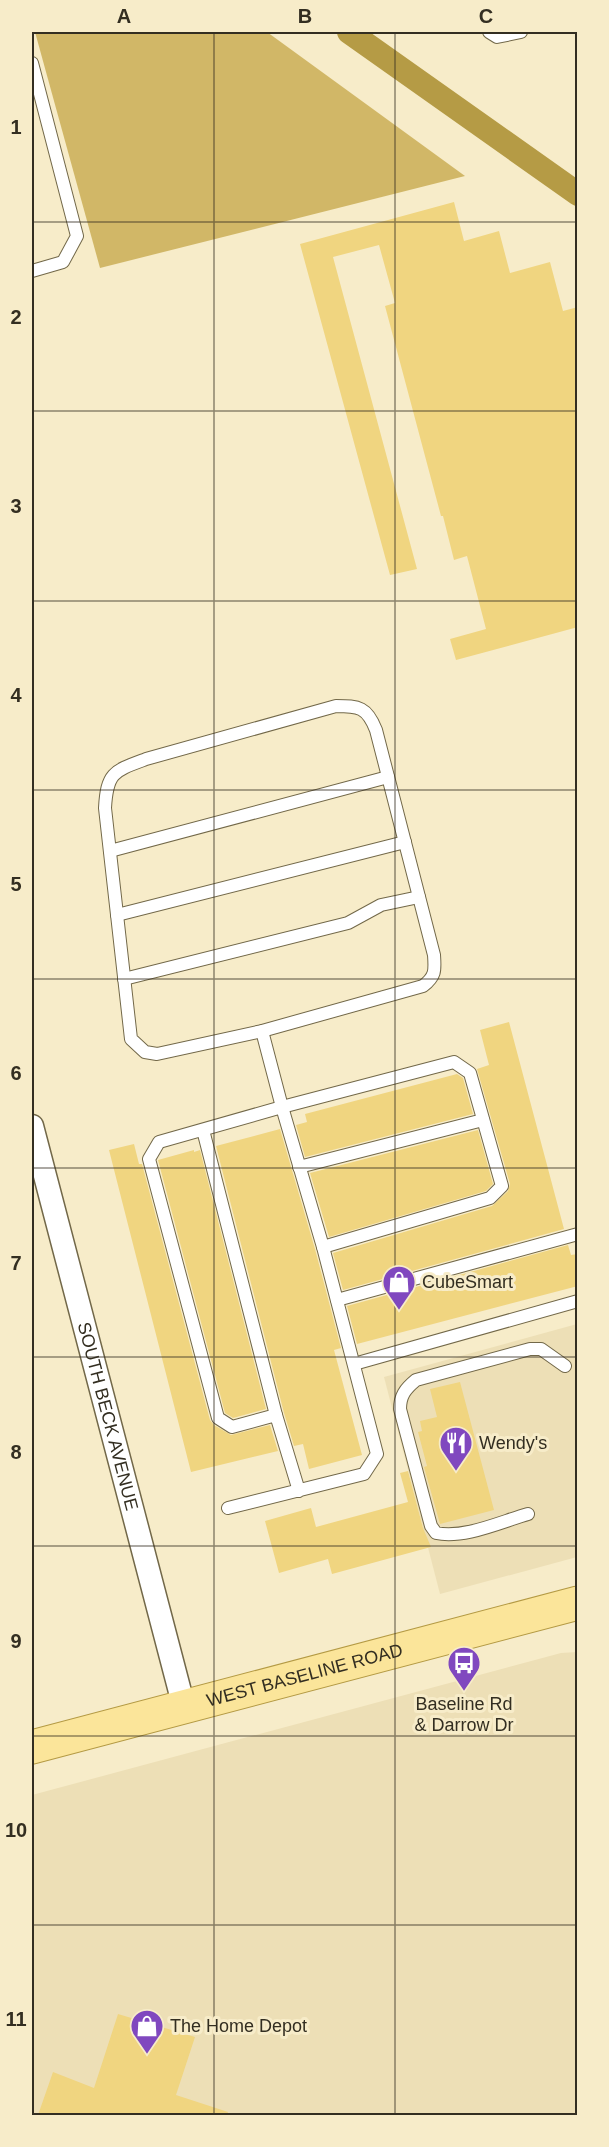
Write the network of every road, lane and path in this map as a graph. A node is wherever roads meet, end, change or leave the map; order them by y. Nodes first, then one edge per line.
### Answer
1 (489, 32) edge
2 (521, 32) edge
3 (32, 63) edge
4 (32, 271) edge
5 (388, 777) junction
6 (405, 842) junction
7 (110, 851) junction
8 (419, 897) junction
9 (117, 915) junction
10 (124, 979) junction
11 (262, 1031) junction
12 (282, 1107) junction
13 (483, 1120) junction
14 (32, 1126) edge
15 (203, 1130) junction
16 (299, 1167) junction
17 (578, 1234) edge
18 (322, 1247) junction
19 (337, 1299) junction
20 (578, 1301) edge
21 (354, 1364) junction
22 (565, 1366) dead end
23 (276, 1415) junction
24 (299, 1491) junction
25 (228, 1508) dead end
26 (528, 1514) dead end
27 (578, 1604) edge
28 (184, 1707) junction
29 (32, 1747) edge

1 - 2 lane
3 - 4 lane
5 - 6 lane
5 - 7 lane
5 - 7 lane
6 - 8 lane
6 - 9 lane
7 - 9 lane
8 - 10 lane
8 - 11 lane
9 - 10 lane
10 - 11 lane
11 - 12 lane
12 - 13 lane
12 - 15 lane
12 - 16 lane
13 - 16 lane
13 - 18 lane
14 - 28 street, SOUTH BECK AVENUE
15 - 23 lane
15 - 23 lane
16 - 18 lane
17 - 19 lane
18 - 19 lane
19 - 21 lane
20 - 21 lane
21 - 24 lane
22 - 26 lane
23 - 24 lane
24 - 25 lane
27 - 28 main road, WEST BASELINE ROAD
28 - 29 main road, WEST BASELINE ROAD

